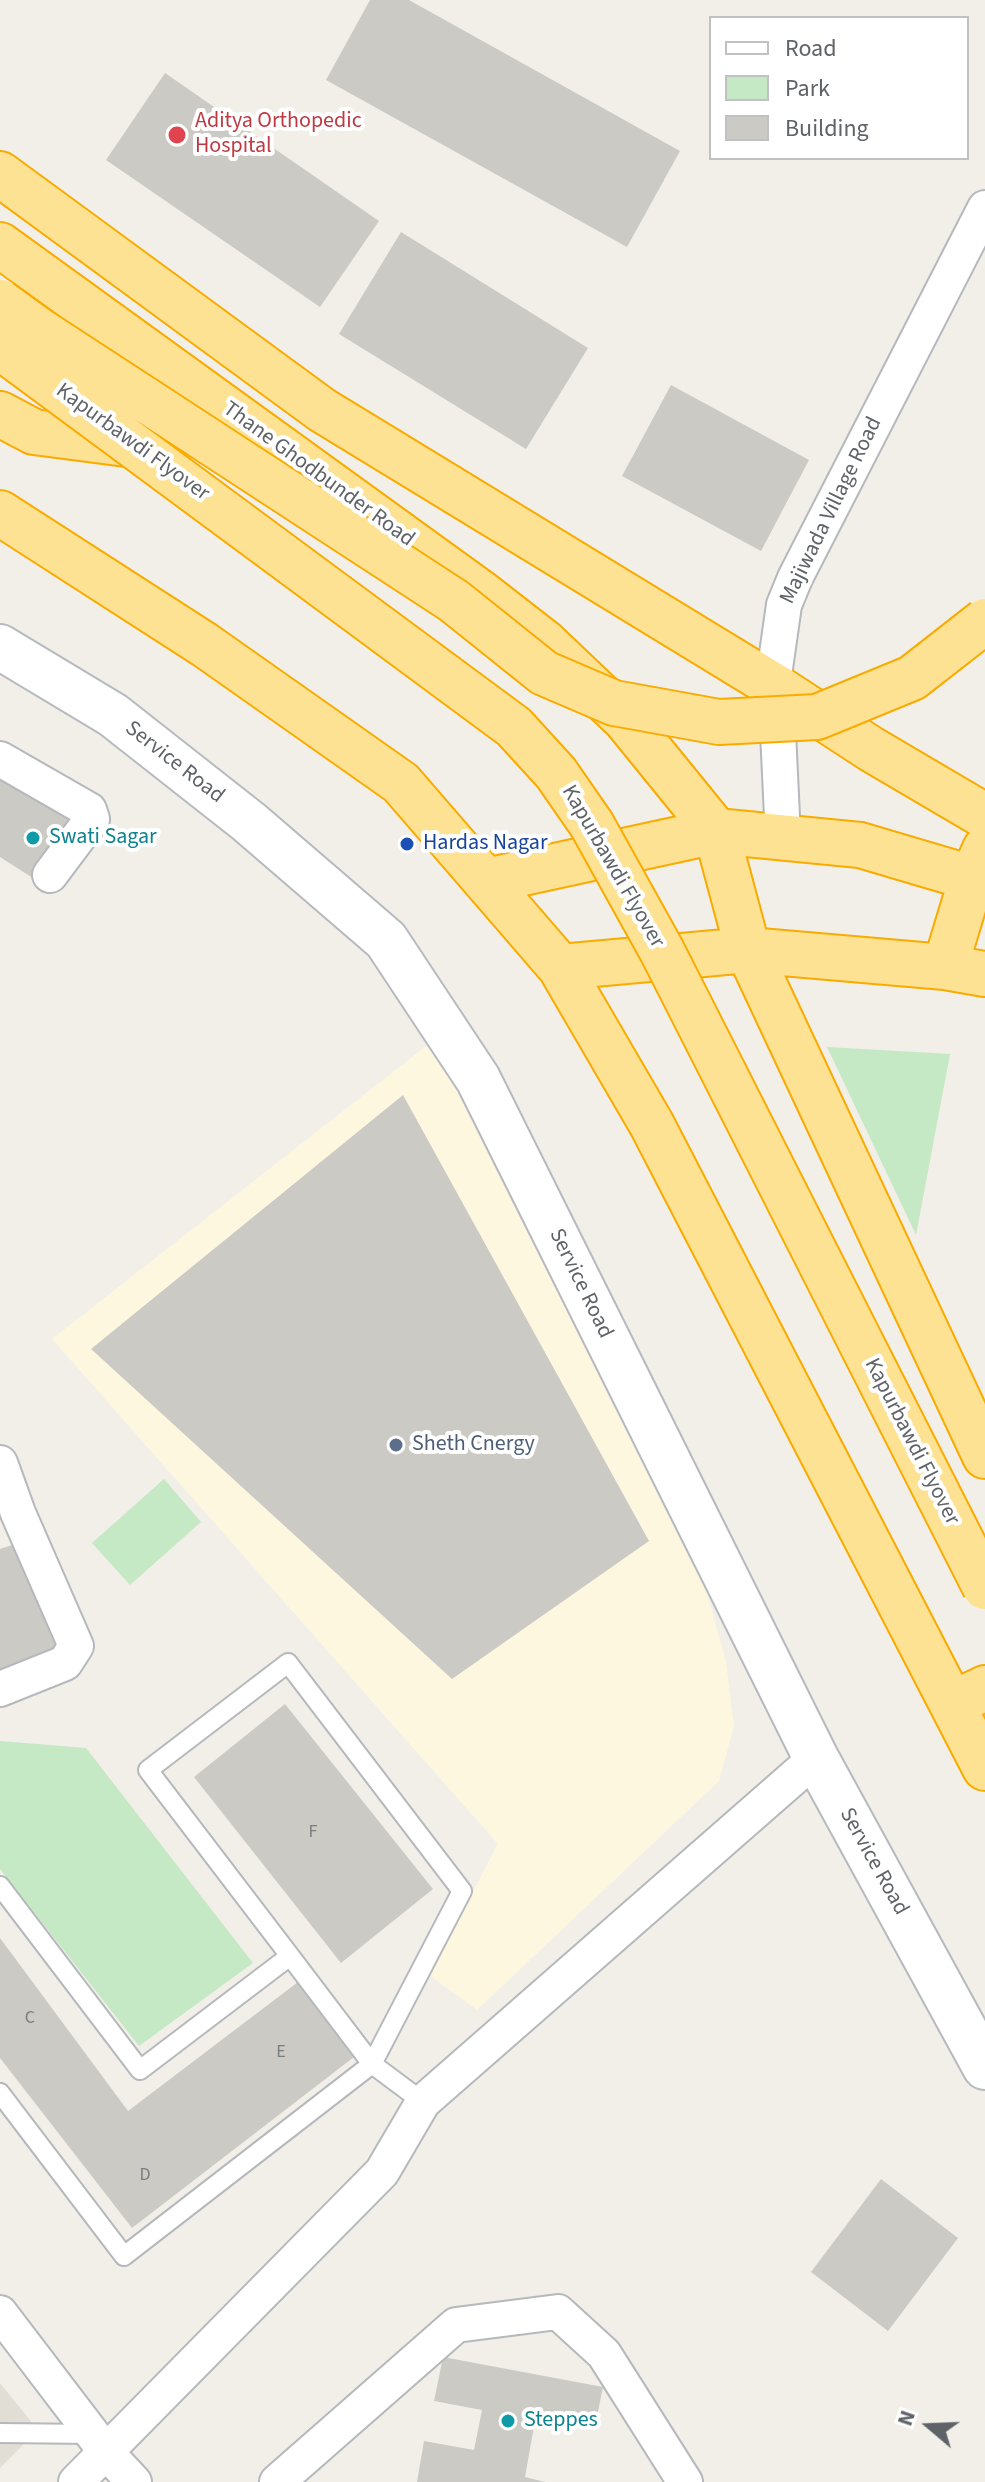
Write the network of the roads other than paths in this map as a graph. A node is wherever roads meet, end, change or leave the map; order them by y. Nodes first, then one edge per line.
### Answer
1 (0, 174) edge
2 (985, 208) edge
3 (0, 245) edge
4 (0, 302) edge
5 (0, 347) edge
6 (0, 414) edge
7 (134, 445) junction
8 (0, 513) edge
9 (985, 621) edge
10 (0, 647) edge
11 (776, 687) junction
12 (0, 759) edge
13 (985, 816) edge
14 (716, 831) junction
15 (783, 838) junction
16 (981, 870) edge
17 (50, 875) dead end
18 (486, 881) junction
19 (748, 950) junction
20 (560, 967) junction
21 (965, 970) edge
22 (985, 1456) edge
23 (0, 1463) edge
24 (9, 1518) edge
25 (985, 1587) edge
26 (0, 1689) edge
27 (968, 1696) edge
28 (816, 1758) junction
29 (985, 1768) edge
30 (0, 1886) edge
31 (290, 1956) junction
32 (372, 2064) junction
33 (985, 2067) edge
34 (0, 2093) edge
35 (423, 2102) junction
36 (0, 2313) edge
37 (0, 2433) edge
38 (100, 2443) junction
39 (76, 2482) edge
40 (134, 2482) edge
41 (277, 2482) edge
42 (685, 2482) edge

1 - 11 highway
2 - 11 street, Majiwada Village Road
3 - 14 highway, Thane Ghodbunder Road
4 - 9 highway, Kapurbawdi Flyover, bridge
5 - 7 highway, Kapurbawdi Flyover, bridge
6 - 7 highway
7 - 25 highway, Kapurbawdi Flyover, bridge
8 - 18 highway
10 - 28 street, Service Road
11 - 13 highway
11 - 15 street, Majiwada Village Road
12 - 17 street
14 - 15 highway
14 - 18 highway
14 - 19 highway
15 - 16 highway
16 - 21 highway
18 - 20 highway
19 - 20 highway
19 - 21 highway
19 - 22 highway
20 - 27 highway
23 - 24 street
24 - 26 street
27 - 29 highway
28 - 33 street, Service Road
28 - 35 street
30 - 31 lane
31 - 32 lane
31 - 32 lane
32 - 34 lane
32 - 35 lane
35 - 38 street
36 - 38 street
37 - 38 lane
38 - 39 street
38 - 40 street
41 - 42 street

